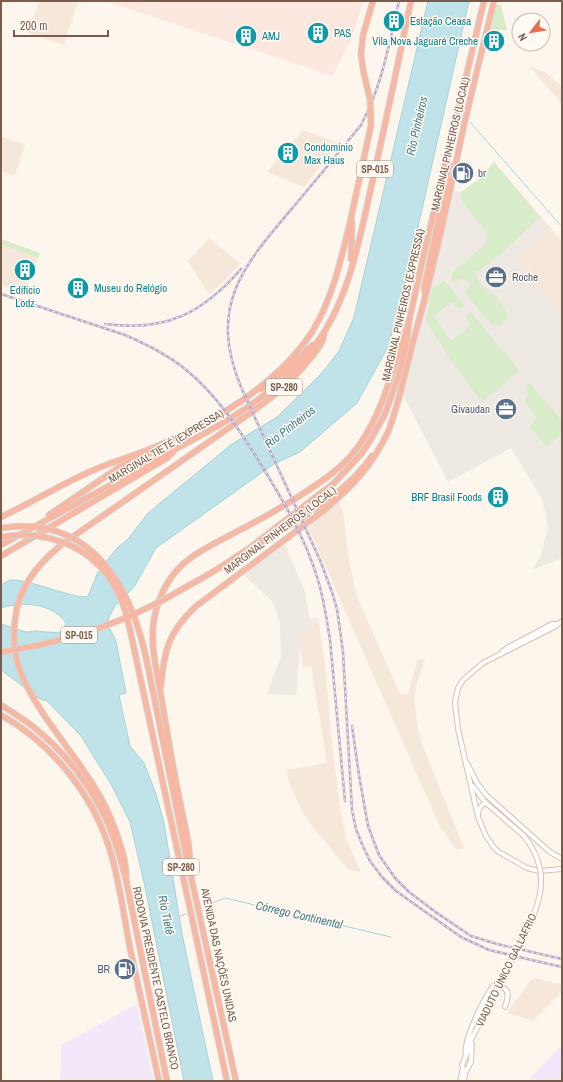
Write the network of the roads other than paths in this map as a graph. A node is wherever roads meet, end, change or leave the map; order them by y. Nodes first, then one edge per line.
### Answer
1 (373, 1) edge
2 (411, 1) edge
3 (484, 1) edge
4 (494, 1) edge
5 (448, 155) junction
6 (351, 218) junction
7 (352, 266) junction
8 (426, 295) junction
9 (410, 322) junction
10 (324, 332) junction
11 (316, 344) junction
12 (251, 393) junction
13 (156, 446) junction
14 (381, 446) junction
15 (176, 449) junction
16 (1, 517) edge
17 (1, 528) edge
18 (1, 538) edge
19 (1, 542) edge
20 (1, 545) edge
21 (251, 547) junction
22 (1, 556) edge
23 (562, 621) edge
24 (1, 652) edge
25 (160, 692) junction
26 (1, 704) edge
27 (1, 708) edge
28 (14, 714) junction
29 (1, 715) edge
30 (464, 753) junction
31 (471, 783) junction
32 (485, 802) junction
33 (478, 817) junction
34 (562, 859) edge
35 (562, 869) edge
36 (190, 872) junction
37 (126, 880) junction
38 (505, 1007) dead end
39 (473, 1037) junction
40 (466, 1058) junction
41 (468, 1067) junction
42 (159, 1081) edge
43 (167, 1081) edge
44 (227, 1081) edge
45 (236, 1081) edge
46 (460, 1081) edge
47 (464, 1081) edge

1 - 6 highway, bridge
2 - 7 highway, SP-015
3 - 5 highway, MARGINAL PINHEIROS (EXPRESSA) / SP-015
4 - 8 highway, MARGINAL PINHEIROS (LOCAL)
5 - 8 highway
5 - 9 highway, MARGINAL PINHEIROS (EXPRESSA) / SP-015
6 - 7 highway
6 - 12 highway
7 - 10 highway, SP-015
8 - 14 highway, MARGINAL PINHEIROS (LOCAL)
9 - 21 highway, MARGINAL PINHEIROS (EXPRESSA) / SP-015
9 - 25 highway
10 - 11 highway, MARGINAL TIETÊ (EXPRESSA) / SP-015
10 - 37 highway, SP-280
11 - 12 highway
11 - 15 highway, MARGINAL TIETÊ (EXPRESSA) / SP-015
12 - 13 highway
13 - 16 highway
13 - 19 highway
14 - 21 highway
14 - 25 highway, MARGINAL PINHEIROS (LOCAL)
15 - 20 highway
15 - 22 highway, MARGINAL TIETÊ (EXPRESSA) / SP-015
17 - 36 highway, bridge
18 - 44 highway, SP-280, bridge
21 - 24 highway, MARGINAL PINHEIROS (EXPRESSA) / SP-015, bridge
23 - 30 main road
25 - 36 highway, AVENIDA DAS NAÇÕES UNIDAS
26 - 28 highway
27 - 28 highway
28 - 37 highway
29 - 42 highway
30 - 31 main road
30 - 34 main road
31 - 32 main road, VIADUTO ÚNICO GALLAFRIO
31 - 33 main road
32 - 33 main road
32 - 39 main road, VIADUTO ÚNICO GALLAFRIO, bridge
33 - 35 main road
36 - 45 highway, AVENIDA DAS NAÇÕES UNIDAS
37 - 43 highway, RODOVIA PRESIDENTE CASTELO BRANCO
38 - 40 main road
39 - 40 main road, VIADUTO ÚNICO GALLAFRIO
39 - 41 main road, VIADUTO ÚNICO GALLAFRIO
40 - 41 main road
40 - 46 main road, VIADUTO ÚNICO GALLAFRIO
41 - 47 main road

